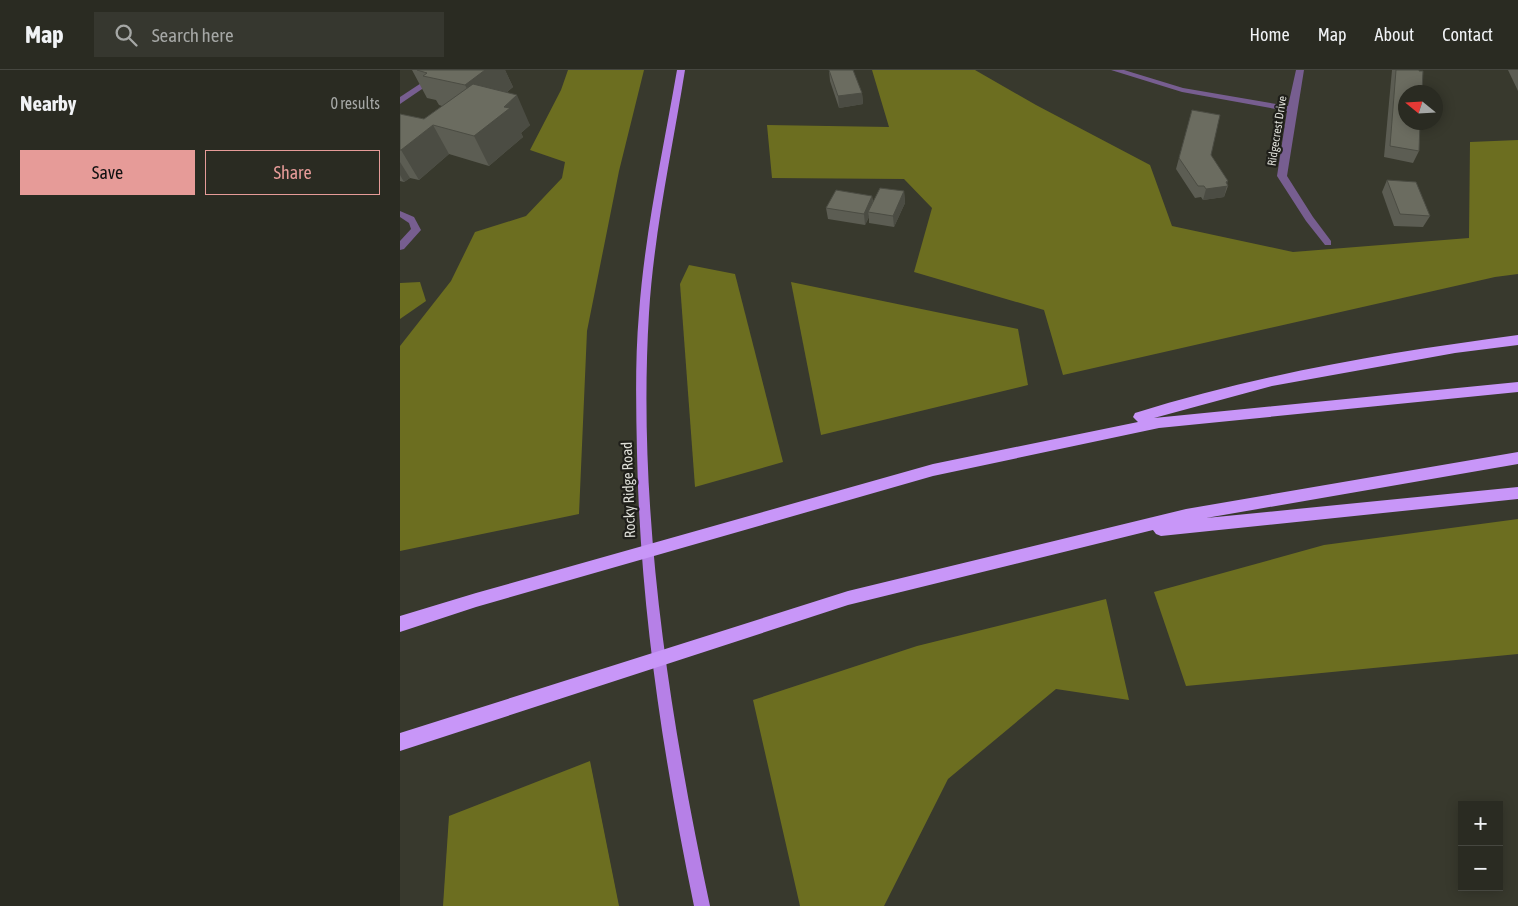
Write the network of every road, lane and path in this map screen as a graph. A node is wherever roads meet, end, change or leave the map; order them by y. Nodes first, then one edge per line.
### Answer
1 (446, 70) edge
2 (681, 70) edge
3 (1115, 70) edge
4 (1300, 70) edge
5 (400, 101) edge
6 (1292, 109) junction
7 (400, 214) edge
8 (1328, 243) dead end
9 (400, 248) edge
10 (1518, 340) edge
11 (1518, 387) edge
12 (1000, 456) junction
13 (1518, 458) edge
14 (1518, 493) edge
15 (1117, 533) junction
16 (400, 624) edge
17 (400, 742) edge
18 (702, 906) edge

1 - 5 street
2 - 18 main road, Rocky Ridge Road
3 - 6 street
4 - 6 street, Ridgecrest Drive
6 - 8 street, Ridgecrest Drive
7 - 9 street
10 - 12 highway
11 - 12 highway
12 - 16 highway
13 - 15 highway
14 - 15 highway
15 - 17 highway

